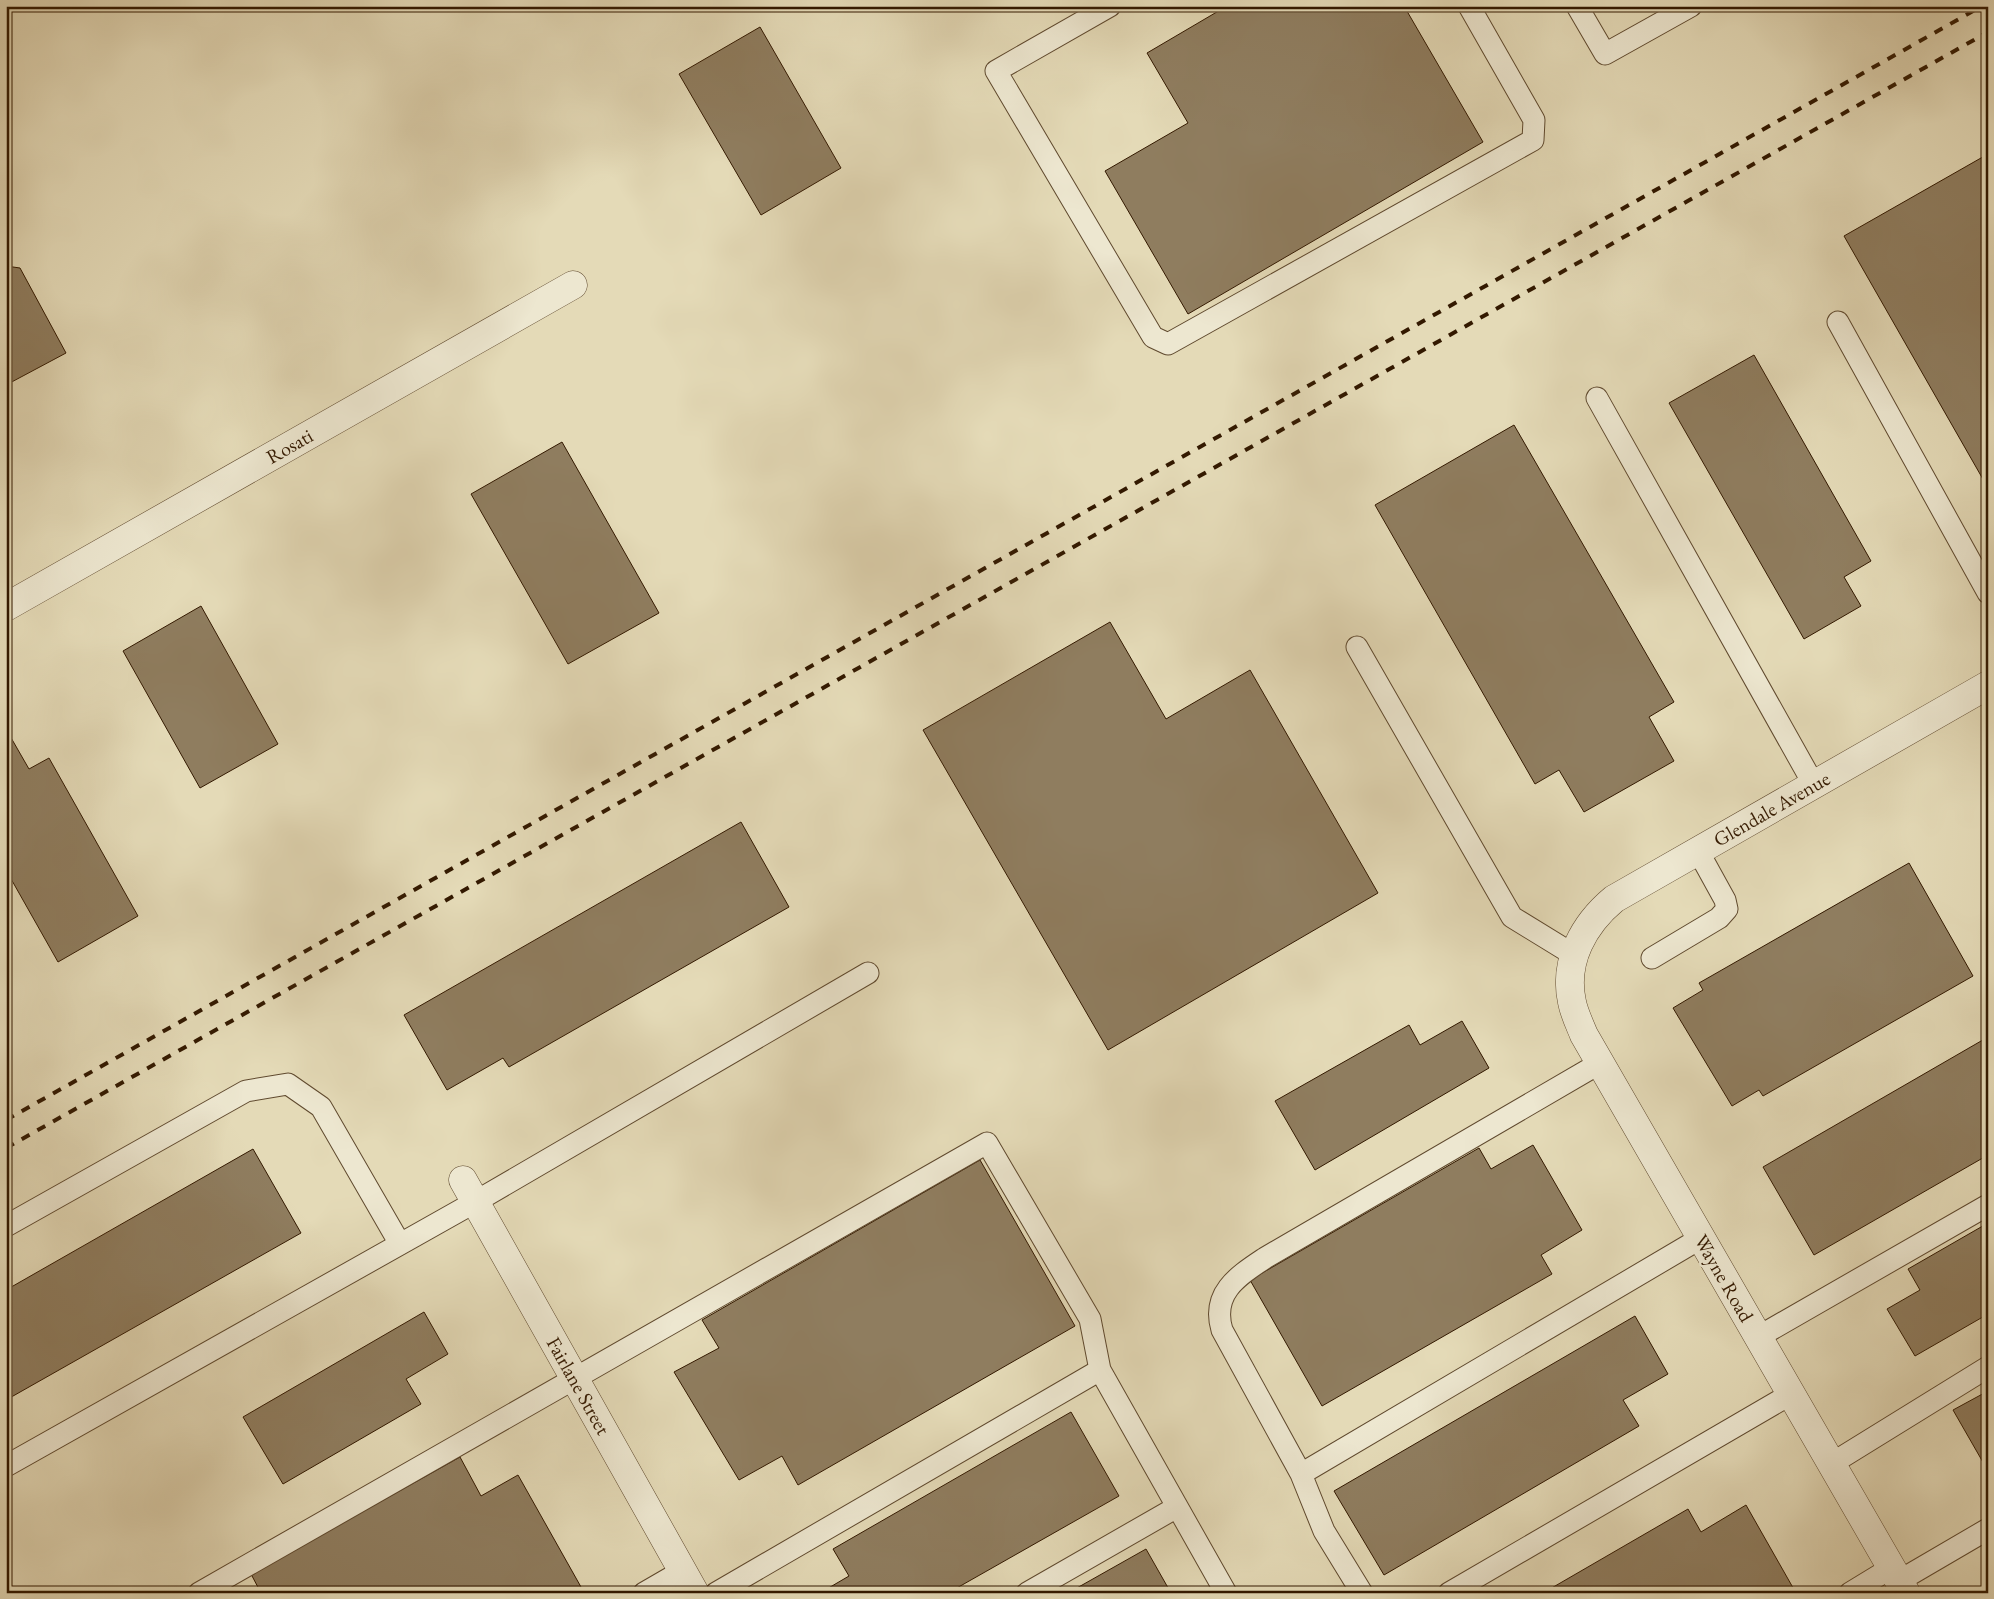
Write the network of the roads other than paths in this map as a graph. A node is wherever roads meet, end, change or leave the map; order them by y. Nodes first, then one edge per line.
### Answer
1 (1469, 6) edge
2 (1576, 6) edge
3 (1691, 6) edge
4 (1104, 8) edge
5 (573, 285) dead end
6 (1838, 322) dead end
7 (1597, 398) dead end
8 (1988, 593) edge
9 (6, 608) edge
10 (1358, 647) dead end
11 (1988, 685) edge
12 (1814, 784) junction
13 (1698, 851) junction
14 (1574, 954) junction
15 (1652, 958) dead end
16 (868, 973) dead end
17 (1600, 1063) junction
18 (469, 1191) junction
19 (1988, 1205) edge
20 (6, 1226) edge
21 (1701, 1238) junction
22 (400, 1244) junction
23 (1758, 1337) junction
24 (1988, 1367) edge
25 (1100, 1370) junction
26 (574, 1378) junction
27 (1791, 1394) junction
28 (1831, 1464) junction
29 (6, 1466) edge
30 (1301, 1474) junction
31 (1177, 1507) junction
32 (1988, 1529) edge
33 (1899, 1581) edge
34 (688, 1582) edge
35 (199, 1593) edge
36 (644, 1593) edge
37 (716, 1593) edge
38 (1027, 1593) edge
39 (1226, 1593) edge
40 (1362, 1593) edge
41 (1449, 1593) edge
42 (1850, 1593) edge

1 - 4 lane
2 - 3 lane
5 - 9 street, Rosati
6 - 8 lane
7 - 12 lane
10 - 14 lane
11 - 12 street, Glendale Avenue
12 - 13 street, Glendale Avenue
13 - 14 street, Glendale Avenue
13 - 15 lane
14 - 17 street, Wayne Road
16 - 18 lane
17 - 21 street, Wayne Road
17 - 30 lane
18 - 22 lane
18 - 26 street, Fairlane Street
19 - 23 lane
20 - 22 lane
21 - 23 street, Wayne Road
21 - 30 lane
22 - 29 lane
23 - 27 street, Wayne Road
24 - 28 lane
25 - 26 lane
25 - 31 lane
25 - 37 lane
26 - 34 street, Fairlane Street
26 - 35 lane
27 - 28 street, Wayne Road
27 - 41 lane
28 - 33 street, Wayne Road
30 - 40 lane
31 - 38 lane
31 - 39 lane
32 - 33 lane
33 - 42 lane
34 - 36 lane

